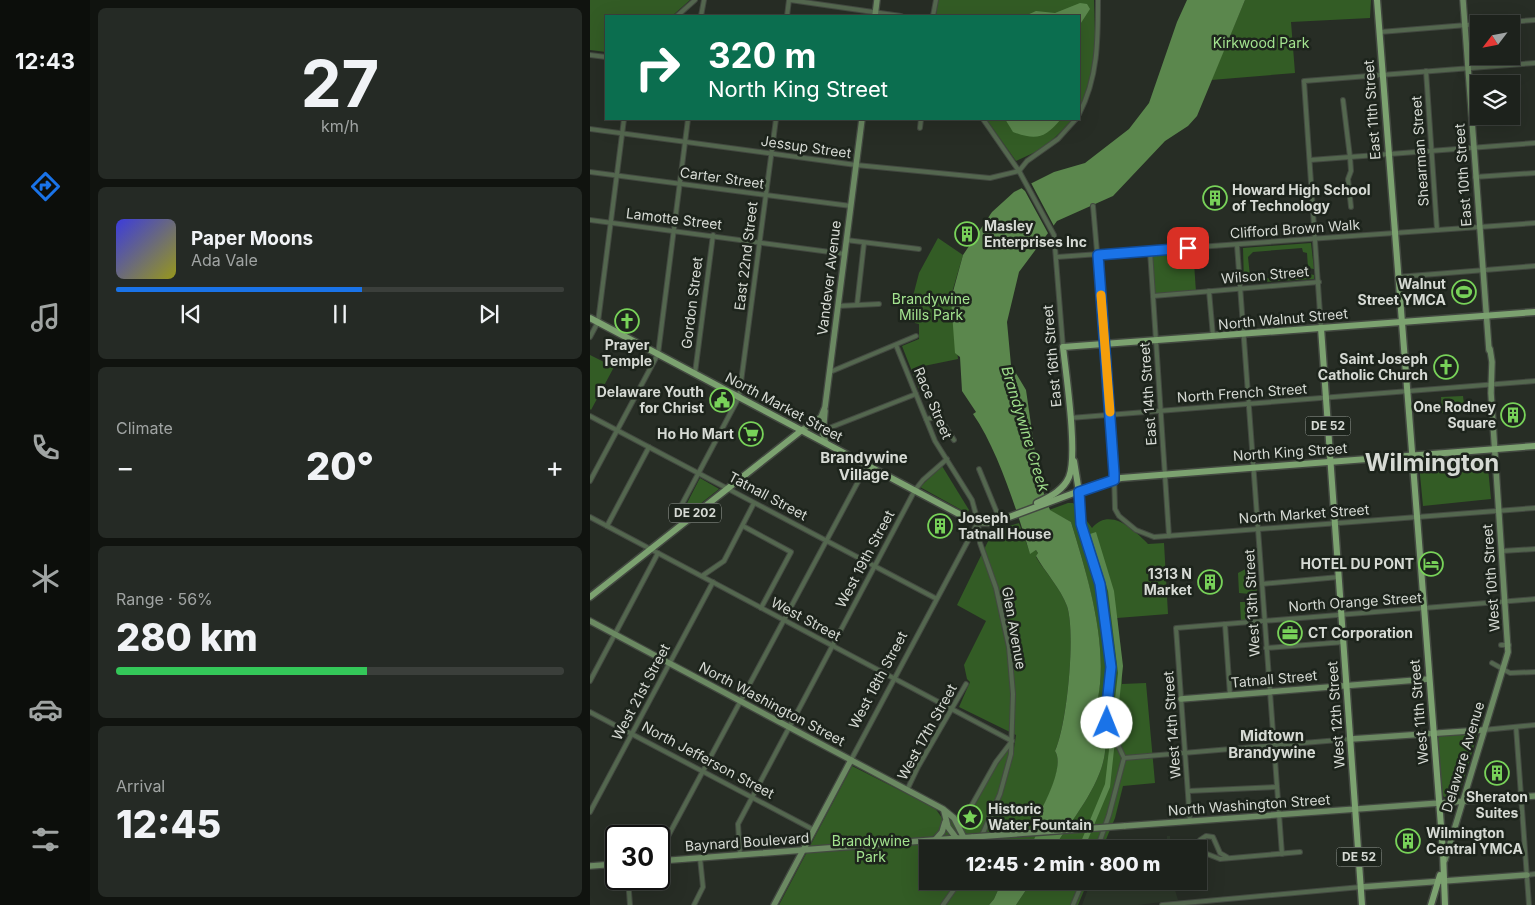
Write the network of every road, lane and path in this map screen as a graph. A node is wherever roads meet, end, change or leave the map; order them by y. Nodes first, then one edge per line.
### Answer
1 (695, 0) edge
2 (704, 0) edge
3 (789, 0) edge
4 (877, 0) edge
5 (936, 0) edge
6 (1098, 0) edge
7 (1377, 0) edge
8 (1463, 0) edge
9 (678, 15) edge
10 (702, 15) edge
11 (787, 15) edge
12 (875, 15) edge
13 (933, 15) edge
14 (1535, 20) edge
15 (1520, 21) edge
16 (1465, 25) junction
17 (1470, 25) edge
18 (1380, 32) junction
19 (590, 55) edge
20 (605, 57) edge
21 (1535, 63) edge
22 (1468, 68) junction
23 (1426, 71) junction
24 (1382, 75) junction
25 (1343, 100) dead end
26 (1080, 112) edge
27 (624, 120) edge
28 (688, 120) edge
29 (776, 120) edge
30 (862, 120) edge
31 (921, 120) edge
32 (985, 120) edge
33 (1075, 120) edge
34 (590, 128) edge
35 (920, 128) dead end
36 (622, 134) junction
37 (686, 142) junction
38 (1535, 143) edge
39 (1474, 148) junction
40 (1432, 151) junction
41 (771, 153) junction
42 (1388, 154) junction
43 (1350, 157) junction
44 (1310, 160) junction
45 (856, 165) junction
46 (1019, 171) junction
47 (590, 172) edge
48 (1535, 173) edge
49 (616, 175) junction
50 (1475, 177) junction
51 (681, 183) junction
52 (765, 196) junction
53 (851, 206) junction
54 (1093, 206) dead end
55 (1351, 208) dead end
56 (590, 220) edge
57 (1535, 222) edge
58 (611, 223) junction
59 (1479, 226) junction
60 (673, 230) junction
61 (1437, 230) junction
62 (1394, 233) junction
63 (713, 235) junction
64 (1316, 239) junction
65 (846, 240) junction
66 (758, 243) junction
67 (864, 243) junction
68 (1237, 245) junction
69 (919, 249) dead end
70 (1150, 251) junction
71 (845, 254) junction
72 (1098, 255) junction
73 (1057, 257) junction
74 (1535, 266) edge
75 (1482, 270) junction
76 (1397, 277) junction
77 (1319, 282) junction
78 (1240, 288) junction
79 (1209, 291) junction
80 (1153, 296) junction
81 (879, 304) dead end
82 (857, 305) junction
83 (838, 306) junction
84 (1535, 312) edge
85 (1488, 316) junction
86 (590, 318) edge
87 (598, 322) junction
88 (1400, 322) junction
89 (1321, 328) junction
90 (1244, 334) junction
91 (916, 336) dead end
92 (590, 337) edge
93 (1213, 337) junction
94 (1156, 340) junction
95 (1105, 343) junction
96 (896, 345) junction
97 (1064, 347) junction
98 (658, 354) junction
99 (830, 372) junction
100 (694, 374) junction
101 (1535, 381) edge
102 (1491, 384) junction
103 (1406, 392) junction
104 (916, 394) junction
105 (739, 397) junction
106 (1326, 398) junction
107 (1249, 402) junction
108 (825, 407) junction
109 (1161, 409) junction
110 (1110, 414) junction
111 (590, 416) edge
112 (1070, 418) junction
113 (926, 419) junction
114 (617, 430) junction
115 (802, 430) junction
116 (824, 430) junction
117 (954, 440) dead end
118 (826, 443) junction
119 (1071, 446) junction
120 (1535, 446) edge
121 (649, 447) junction
122 (1494, 450) junction
123 (1412, 455) junction
124 (947, 459) junction
125 (1330, 462) junction
126 (868, 465) junction
127 (1254, 467) junction
128 (979, 468) dead end
129 (699, 473) junction
130 (1165, 474) junction
131 (1114, 480) junction
132 (590, 481) edge
133 (727, 488) junction
134 (915, 490) junction
135 (1079, 492) junction
136 (1053, 498) junction
137 (754, 503) junction
138 (1535, 508) edge
139 (1499, 510) junction
140 (590, 517) edge
141 (1417, 517) junction
142 (1000, 520) junction
143 (685, 521) junction
144 (978, 522) junction
145 (1335, 524) junction
146 (608, 526) junction
147 (743, 526) junction
148 (1259, 530) junction
149 (1169, 536) junction
150 (826, 541) junction
151 (650, 548) junction
152 (1535, 549) edge
153 (1502, 551) junction
154 (658, 553) junction
155 (874, 566) junction
156 (702, 576) junction
157 (1338, 577) junction
158 (713, 582) junction
159 (1262, 584) junction
160 (590, 597) edge
161 (935, 598) junction
162 (1535, 599) edge
163 (1506, 602) junction
164 (761, 608) junction
165 (1424, 609) junction
166 (1342, 615) junction
167 (785, 620) junction
168 (1264, 620) junction
169 (590, 621) edge
170 (1225, 624) junction
171 (1176, 628) joint
172 (615, 635) junction
173 (1344, 642) junction
174 (832, 645) junction
175 (1501, 645) dead end
176 (1508, 645) junction
177 (1266, 648) junction
178 (1492, 663) dead end
179 (669, 664) junction
180 (1503, 669) junction
181 (1535, 672) edge
182 (892, 678) junction
183 (1429, 679) junction
184 (590, 681) edge
185 (966, 684) dead end
186 (1347, 685) junction
187 (1269, 692) junction
188 (1230, 695) junction
189 (1181, 699) junction
190 (740, 701) junction
191 (951, 708) junction
192 (590, 712) edge
193 (1535, 726) edge
194 (788, 727) junction
195 (1516, 727) junction
196 (1484, 730) junction
197 (632, 734) junction
198 (1434, 734) junction
199 (1350, 739) junction
200 (1012, 740) junction
201 (1274, 746) junction
202 (1185, 753) junction
203 (1124, 758) junction
204 (850, 760) junction
205 (703, 772) junction
206 (1277, 787) junction
207 (907, 790) junction
208 (1188, 791) junction
209 (752, 796) junction
210 (1535, 796) edge
211 (1521, 797) junction
212 (1460, 802) junction
213 (592, 803) edge
214 (1439, 803) junction
215 (943, 809) junction
216 (1356, 809) junction
217 (590, 812) edge
218 (946, 815) junction
219 (1280, 815) junction
220 (1190, 822) junction
221 (959, 829) junction
222 (814, 830) junction
223 (670, 833) edge
224 (961, 838) junction
225 (935, 840) edge
226 (943, 840) edge
227 (980, 840) edge
228 (1100, 840) edge
229 (919, 842) edge
230 (803, 850) junction
231 (1300, 852) dead end
232 (1282, 854) junction
233 (740, 855) junction
234 (1227, 857) junction
235 (700, 858) junction
236 (670, 860) edge
237 (605, 865) edge
238 (590, 866) edge
239 (1442, 869) junction
240 (1535, 874) edge
241 (1527, 875) junction
242 (1441, 881) junction
243 (1361, 887) junction
244 (629, 890) edge
245 (954, 890) edge
246 (1079, 890) edge
247 (630, 905) edge
248 (694, 905) edge
249 (774, 905) edge
250 (943, 905) edge
251 (1073, 905) edge
252 (1162, 905) edge
253 (1362, 905) edge
254 (1431, 905) edge
255 (1445, 905) edge
256 (1529, 905) edge

1 - 9 street
2 - 10 street
3 - 11 street
3 - 12 street
4 - 12 street
5 - 13 street
6 - 26 street
7 - 18 main road, East 11th Street
8 - 16 street, East 10th Street
14 - 15 street
16 - 17 street
16 - 18 street
16 - 22 street, East 10th Street
18 - 24 main road, East 11th Street
19 - 20 street
21 - 22 street
22 - 23 street
22 - 39 street, East 10th Street
23 - 24 street
23 - 40 street, Shearman Street
24 - 42 main road, East 11th Street
24 - 44 street
25 - 43 street
27 - 36 street
28 - 37 street
29 - 41 street, East 22nd Street
30 - 45 street, Vandever Avenue
31 - 35 street
32 - 46 street, East 16th Street
33 - 46 street
34 - 36 street, Jessup Street
36 - 37 street, Jessup Street
36 - 49 street
37 - 41 street, Jessup Street
37 - 51 street
38 - 39 street
39 - 40 street
39 - 50 street, East 10th Street
40 - 42 street
40 - 61 street, Shearman Street
41 - 45 street, Jessup Street
41 - 52 street, East 22nd Street
42 - 43 street
42 - 62 main road, East 11th Street
43 - 44 street
43 - 55 street
44 - 64 street
45 - 46 street, Jessup Street
45 - 53 street, Vandever Avenue
46 - 73 street, East 16th Street
47 - 49 street, Carter Street
48 - 50 street
49 - 51 street, Carter Street
49 - 58 street
50 - 59 street, East 10th Street
51 - 52 street, Carter Street
51 - 60 street
52 - 53 street, Carter Street
52 - 66 street, East 22nd Street
53 - 65 street, Vandever Avenue
54 - 72 street, North Market Street
56 - 58 street, Lamotte Street
57 - 59 street, Clifford Brown Walk
58 - 60 street, Lamotte Street
58 - 87 street
59 - 61 street, Clifford Brown Walk
59 - 75 street, East 10th Street
60 - 63 street, Lamotte Street
60 - 98 street
61 - 62 street, Clifford Brown Walk
62 - 64 street, Clifford Brown Walk
62 - 76 main road, East 11th Street
63 - 66 street, Lamotte Street
63 - 100 street, Gordon Street
64 - 68 street, Clifford Brown Walk
64 - 77 street
65 - 67 street
65 - 71 street, Vandever Avenue
66 - 71 street, Lamotte Street
66 - 105 street, East 22nd Street
67 - 69 street
67 - 82 street
68 - 70 street, Clifford Brown Walk
68 - 78 street, West 13th Street
70 - 72 street, Clifford Brown Walk
70 - 80 street, East 14th Street
71 - 83 street, Vandever Avenue
72 - 73 street, Clifford Brown Walk
72 - 95 street, North Market Street
73 - 97 street, East 16th Street
74 - 75 street
75 - 76 street
75 - 85 street, East 10th Street
76 - 88 main road, East 11th Street
77 - 78 street, Wilson Street
77 - 89 street
78 - 79 street, Wilson Street
78 - 90 street, West 13th Street
79 - 80 street, Wilson Street
79 - 93 street
80 - 94 street, East 14th Street
81 - 82 street
82 - 83 street
83 - 99 street, Vandever Avenue
84 - 85 main road, North Walnut Street
85 - 88 main road, North Walnut Street
85 - 102 street, East 10th Street
86 - 87 main road, North Market Street
87 - 92 street
87 - 98 main road, North Market Street
88 - 89 main road, North Walnut Street
88 - 103 main road, East 11th Street
89 - 90 main road, North Walnut Street
89 - 106 main road, DE 52
90 - 93 main road, North Walnut Street
90 - 107 street, West 13th Street
91 - 96 street
93 - 94 main road, North Walnut Street
94 - 95 main road, North Walnut Street
94 - 109 street, East 14th Street
95 - 97 main road, North Walnut Street
95 - 110 street, North Market Street
96 - 99 street
96 - 104 street, Race Street
97 - 112 main road, East 16th Street
98 - 100 main road, North Market Street
98 - 114 street
99 - 108 street, Vandever Avenue
100 - 105 main road, North Market Street
101 - 102 street, North French Street
102 - 103 street, North French Street
102 - 122 street, East 10th Street
103 - 106 street, North French Street
103 - 123 main road, East 11th Street
104 - 113 street, Race Street
104 - 116 street
105 - 115 main road, North Market Street
105 - 129 street
106 - 107 street, North French Street
106 - 125 main road, DE 52
107 - 109 street, North French Street
107 - 127 street, West 13th Street
108 - 115 street
108 - 116 street, Vandever Avenue
109 - 110 street, North French Street
109 - 130 street, East 14th Street
110 - 112 street, North French Street
110 - 131 street, North Market Street
111 - 114 street, Tatnall Street
112 - 119 main road, East 16th Street
113 - 117 street
113 - 124 street, Race Street
114 - 121 street, Tatnall Street
114 - 132 street
115 - 118 main road, North Market Street
115 - 133 main road, DE 202
116 - 118 street, Vandever Avenue
118 - 126 main road, North Market Street
119 - 135 main road
119 - 136 main road, East 16th Street
120 - 122 main road, North King Street
121 - 129 street, Tatnall Street
121 - 146 street
122 - 123 main road, North King Street
122 - 139 street, East 10th Street
123 - 125 main road, North King Street
123 - 141 main road, East 11th Street
124 - 134 street, West 19th Street
124 - 144 street, Race Street
125 - 127 main road, North King Street
125 - 145 main road, DE 52
126 - 134 main road, North Market Street
126 - 150 street
127 - 130 main road, North King Street
127 - 148 street, West 13th Street
128 - 142 street
129 - 133 street, Tatnall Street
129 - 143 street
130 - 131 main road, North King Street
130 - 149 street, East 14th Street
131 - 135 main road, North King Street
131 - 149 street, North Market Street
133 - 137 street, Tatnall Street
133 - 143 main road, DE 202
134 - 144 main road, North Market Street
134 - 155 street, West 19th Street
135 - 136 main road
135 - 203 street
136 - 142 main road
137 - 147 street
137 - 150 street, Tatnall Street
138 - 139 street, North Market Street
139 - 141 street, North Market Street
139 - 153 street, West 10th Street
140 - 146 street, West Street
141 - 145 street, North Market Street
141 - 165 main road, West 11th Street
142 - 144 main road
143 - 151 main road, DE 202
144 - 161 street, West 18th Street
144 - 200 street, Glen Avenue
145 - 148 street, North Market Street
145 - 157 main road, West 12th Street / DE 52
146 - 151 street, West Street
147 - 156 street
147 - 164 street
148 - 149 street, North Market Street
148 - 159 street, West 13th Street
150 - 155 street, Tatnall Street
150 - 167 street
151 - 154 street, West Street
151 - 160 main road, DE 202
152 - 153 street
153 - 163 street, West 10th Street
154 - 156 street, West Street
154 - 172 street
155 - 161 street, Tatnall Street
155 - 174 street, West 19th Street
156 - 158 street, West Street
157 - 159 street
157 - 166 main road, West 12th Street / DE 52
158 - 164 street, West Street
158 - 179 street, West 21st Street
159 - 168 street, West 13th Street
161 - 182 street, West 18th Street
162 - 163 street, North Orange Street
163 - 165 street, North Orange Street
163 - 176 street, West 10th Street
164 - 167 street, West Street
165 - 166 street, North Orange Street
165 - 183 main road, West 11th Street
166 - 168 street, North Orange Street
166 - 173 main road, West 12th Street / DE 52
167 - 174 street, West Street
167 - 190 street
168 - 170 street, North Orange Street
168 - 177 street, West 13th Street
169 - 172 street, North Washington Street
170 - 171 street, North Orange Street
170 - 188 street
171 - 189 street, West 14th Street
172 - 179 street, North Washington Street
172 - 184 street
173 - 177 street
173 - 186 main road, West 12th Street / DE 52
174 - 182 street, West Street
174 - 194 street, West 19th Street
175 - 176 street
176 - 180 street, Delaware Avenue
177 - 187 street, West 13th Street
178 - 180 street
179 - 190 street, North Washington Street
179 - 197 street, West 21st Street
180 - 181 street
180 - 196 street, Delaware Avenue
182 - 191 street, West Street
182 - 204 street, West 18th Street
183 - 186 street, Tatnall Street
183 - 198 main road, West 11th Street
185 - 191 street, West 17th Street
186 - 187 street, Tatnall Street
186 - 199 main road, West 12th Street / DE 52
187 - 188 street, Tatnall Street
187 - 201 street, West 13th Street
188 - 189 street, Tatnall Street
189 - 202 street, West 14th Street
190 - 194 street, North Washington Street
190 - 205 street
191 - 200 street, West Street
191 - 207 street, West 17th Street
192 - 197 street, North Jefferson Street
193 - 195 street
194 - 204 street, North Washington Street
194 - 209 street, West 19th Street
195 - 196 street
195 - 211 street
196 - 198 street
196 - 212 street, Delaware Avenue
197 - 205 street, North Jefferson Street
197 - 213 street, West 21st Street
198 - 199 street
198 - 214 main road, West 11th Street
199 - 201 street
199 - 216 main road, West 12th Street / DE 52
200 - 221 street
200 - 227 street, Glen Avenue
201 - 202 street
201 - 206 street, West 13th Street
202 - 203 street
202 - 208 street, West 14th Street
203 - 228 street
204 - 207 street, North Washington Street
204 - 222 street, West 18th Street
205 - 209 street, North Jefferson Street
205 - 223 street
206 - 208 street
206 - 219 street, West 13th Street
207 - 215 street, North Washington Street
208 - 220 street, West 14th Street
209 - 222 street, North Jefferson Street
209 - 233 street, West 19th Street
210 - 211 street, North Washington Street
211 - 212 street, North Washington Street
211 - 241 street
212 - 214 street, North Washington Street
212 - 239 street, Delaware Avenue
213 - 217 street, West 21st Street
214 - 216 street, North Washington Street
214 - 239 main road, West 11th Street
215 - 218 street
215 - 221 street, North Washington Street
216 - 219 street, North Washington Street
216 - 243 main road, West 12th Street / DE 52
218 - 224 street
218 - 225 street
219 - 220 street, North Washington Street
219 - 232 street, West 13th Street
220 - 224 street, North Washington Street, bridge
221 - 224 street, North Washington Street
222 - 230 street, West 18th Street
224 - 226 street, Baynard Boulevard
229 - 230 street, Baynard Boulevard
230 - 233 street, Baynard Boulevard
230 - 249 street, West 18th Street
231 - 232 street
232 - 234 street
233 - 235 street, Baynard Boulevard
234 - 234 street
235 - 236 street, Baynard Boulevard
235 - 248 street
237 - 238 street
239 - 242 main road, West 11th Street
240 - 241 street
241 - 242 street
241 - 256 street
242 - 243 street
242 - 254 main road
242 - 255 main road, West 11th Street
243 - 252 street
243 - 253 main road, West 12th Street / DE 52
244 - 247 street
245 - 250 street
246 - 251 street

